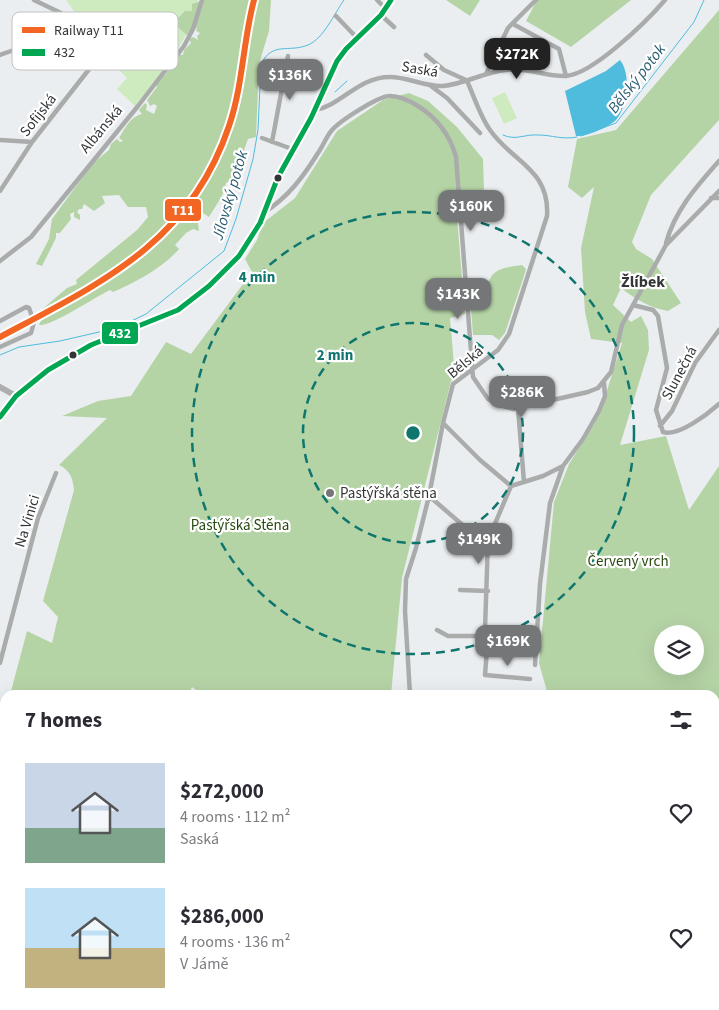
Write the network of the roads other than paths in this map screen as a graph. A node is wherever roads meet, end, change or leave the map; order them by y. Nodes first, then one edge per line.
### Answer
1 (34, 0) edge
2 (202, 0) edge
3 (377, 0) edge
4 (391, 0) edge
5 (536, 0) edge
6 (665, 0) edge
7 (59, 12) edge
8 (384, 12) junction
9 (336, 16) dead end
10 (513, 24) junction
11 (394, 27) dead end
12 (357, 38) junction
13 (178, 54) edge
14 (426, 54) dead end
15 (288, 56) dead end
16 (286, 67) junction
17 (88, 70) edge
18 (166, 70) edge
19 (486, 74) junction
20 (566, 76) junction
21 (467, 81) junction
22 (326, 85) junction
23 (431, 86) junction
24 (314, 110) junction
25 (480, 133) dead end
26 (262, 138) dead end
27 (0, 140) edge
28 (32, 142) junction
29 (272, 142) junction
30 (292, 149) junction
31 (719, 160) edge
32 (719, 190) edge
33 (0, 191) edge
34 (711, 198) junction
35 (719, 198) edge
36 (264, 212) junction
37 (666, 245) junction
38 (0, 261) edge
39 (635, 302) junction
40 (0, 321) edge
41 (719, 330) edge
42 (0, 347) edge
43 (471, 369) junction
44 (604, 382) junction
45 (0, 387) edge
46 (16, 396) junction
47 (719, 404) edge
48 (518, 408) junction
49 (0, 417) edge
50 (443, 423) junction
51 (660, 426) junction
52 (563, 466) junction
53 (56, 473) dead end
54 (524, 482) junction
55 (511, 486) junction
56 (429, 496) junction
57 (488, 540) junction
58 (460, 590) dead end
59 (488, 591) junction
60 (437, 630) dead end
61 (488, 636) junction
62 (0, 663) edge
63 (535, 665) dead end
64 (530, 679) dead end
65 (410, 690) edge

1 - 7 street
2 - 13 street, Albánská
3 - 8 street
4 - 8 main road
5 - 10 street
6 - 20 street, Saská
8 - 11 street
8 - 12 main road
9 - 12 street
10 - 19 street
10 - 20 street
12 - 22 main road
14 - 21 street
15 - 16 street
16 - 22 street
16 - 29 street
17 - 28 street, Sofijská
18 - 38 street, Albánská
19 - 20 street, Saská
19 - 21 street, Saská
21 - 23 street, Saská
21 - 43 street, Bělská
22 - 24 main road
23 - 24 street, Saská
23 - 25 street
24 - 30 main road
26 - 29 street
27 - 28 street
28 - 33 street, Sofijská
29 - 30 street
30 - 36 main road
31 - 37 street
32 - 34 street
34 - 35 street
34 - 37 street
36 - 43 street
36 - 46 main road
37 - 39 street
39 - 44 street
39 - 51 street
40 - 42 street
41 - 51 street, Slunečná
43 - 48 street
43 - 50 street, Bělská
44 - 48 street
44 - 52 street
45 - 46 main road
46 - 49 street
47 - 51 street
48 - 54 street
50 - 55 street
50 - 56 street, Bělská
52 - 54 street
52 - 63 street
53 - 62 street, Na Vinici
54 - 55 street
55 - 57 street
56 - 57 street
56 - 65 street, Bělská
57 - 59 street
58 - 59 street
59 - 61 street
60 - 61 street
61 - 64 street

